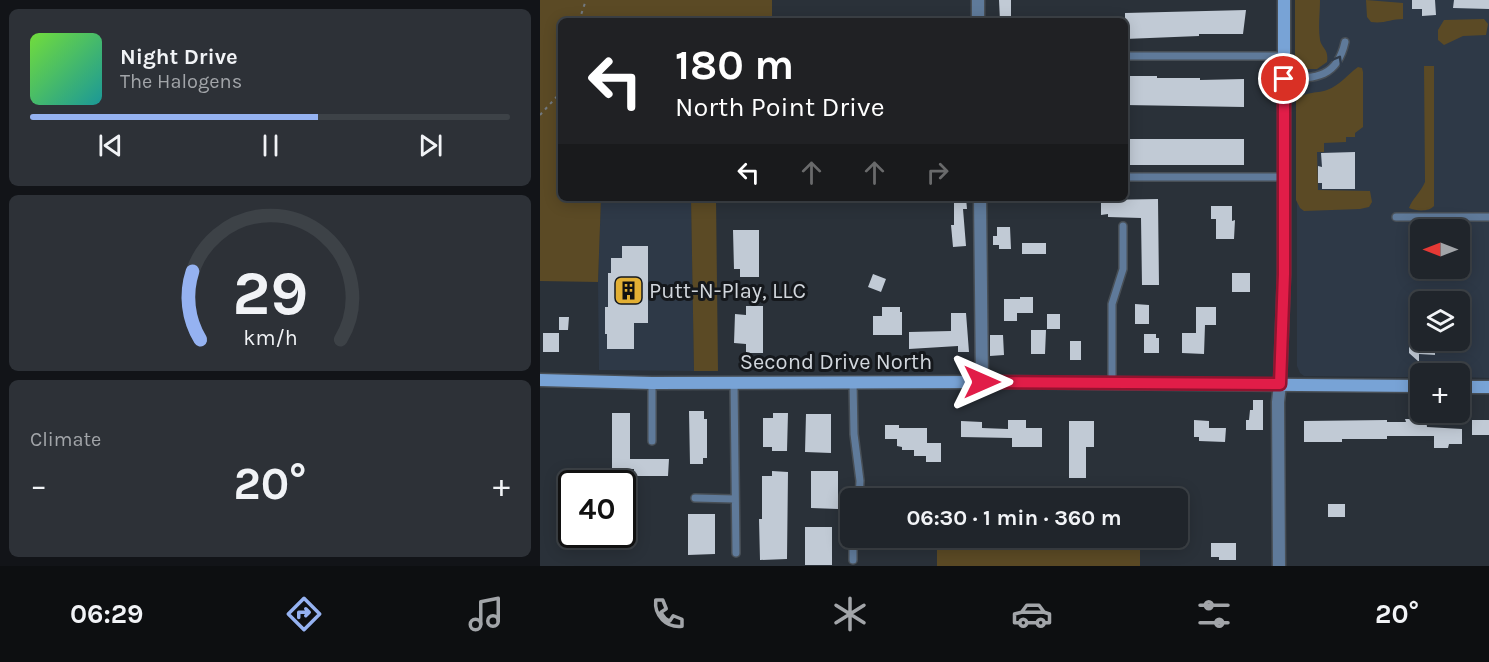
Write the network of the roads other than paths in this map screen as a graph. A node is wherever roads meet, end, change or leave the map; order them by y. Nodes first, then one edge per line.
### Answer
1 (978, 0) edge
2 (1284, 0) edge
3 (978, 18) edge
4 (1345, 42) dead end
5 (1128, 56) edge
6 (1284, 56) junction
7 (1284, 79) junction
8 (1128, 177) edge
9 (1284, 177) junction
10 (980, 201) edge
11 (1396, 217) dead end
12 (1489, 217) edge
13 (1123, 226) dead end
14 (540, 381) edge
15 (734, 382) junction
16 (853, 382) junction
17 (982, 382) junction
18 (652, 383) junction
19 (1112, 383) junction
20 (1280, 384) junction
21 (1410, 386) edge
22 (1470, 387) edge
23 (1489, 387) edge
24 (652, 441) dead end
25 (860, 488) edge
26 (695, 498) dead end
27 (735, 499) junction
28 (853, 548) edge
29 (736, 553) dead end
30 (853, 560) dead end
31 (1279, 566) edge

1 - 3 street
2 - 6 street
7 -> 4 lane
5 - 6 lane
6 - 7 street
7 - 9 street
8 - 9 lane
9 - 20 street
10 - 17 street
11 - 12 lane
13 - 19 lane
14 - 18 street, Second Drive North
15 - 16 street, Second Drive North
15 - 18 street, Second Drive North
15 - 27 lane
16 - 17 street, Second Drive North
16 - 25 lane
17 - 19 street, Second Drive North
18 - 24 lane
19 - 20 street, Second Drive North
20 - 21 street, Second Drive North
20 - 31 street
22 - 23 street
26 - 27 lane
27 - 29 lane
28 - 30 lane

